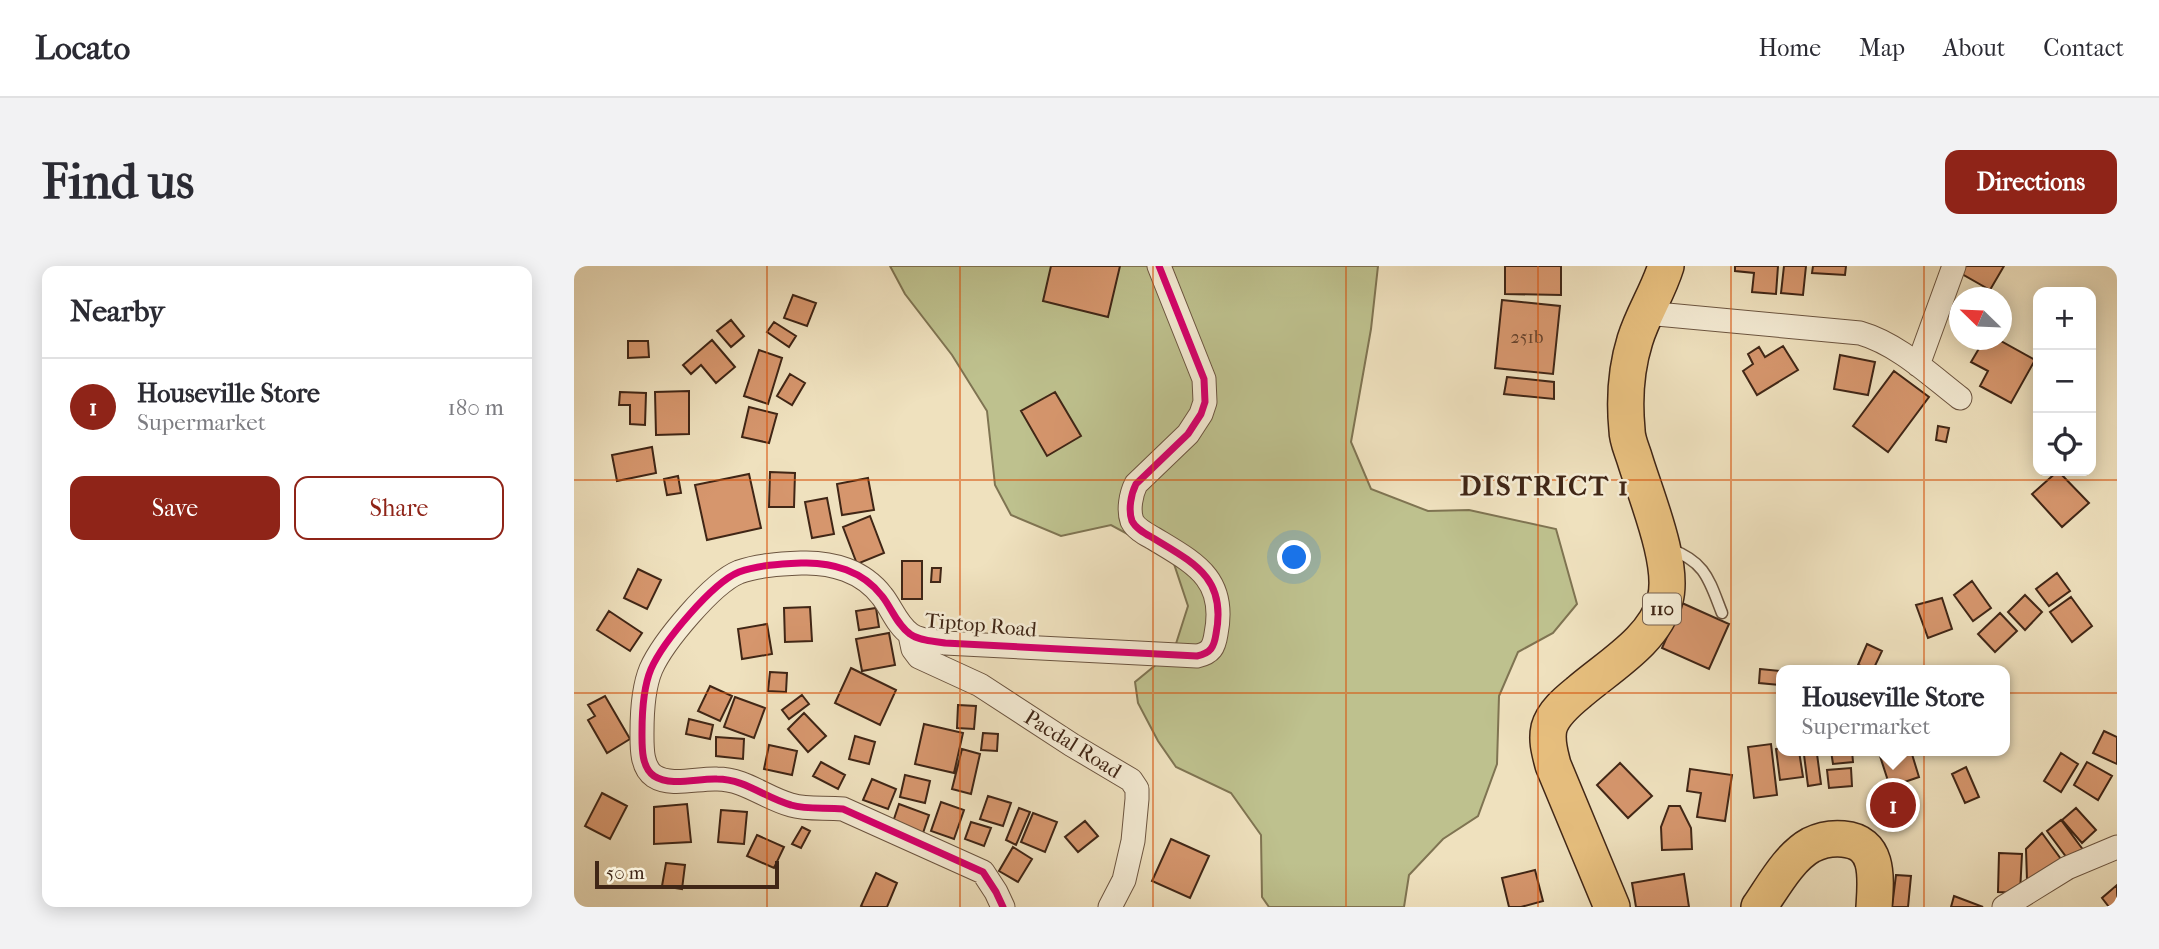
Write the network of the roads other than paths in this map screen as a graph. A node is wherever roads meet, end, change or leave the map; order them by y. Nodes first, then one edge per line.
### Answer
1 (1159, 266) edge
2 (1666, 266) edge
3 (1954, 266) edge
4 (1646, 313) junction
5 (1918, 365) junction
6 (1960, 398) dead end
7 (1661, 546) junction
8 (1722, 612) dead end
9 (910, 635) junction
10 (2117, 847) edge
11 (1003, 907) edge
12 (1110, 907) edge
13 (1612, 907) edge
14 (1759, 907) edge
15 (1874, 907) edge
16 (2004, 907) edge

1 - 9 street, Tiptop Road
2 - 4 main road, 110
3 - 5 street
4 - 5 street
4 - 7 main road, 110
5 - 6 street
7 - 8 lane
7 - 13 main road, 110
9 - 11 street, Tiptop Road
9 - 12 street, Pacdal Road
10 - 16 street
14 - 15 main road

